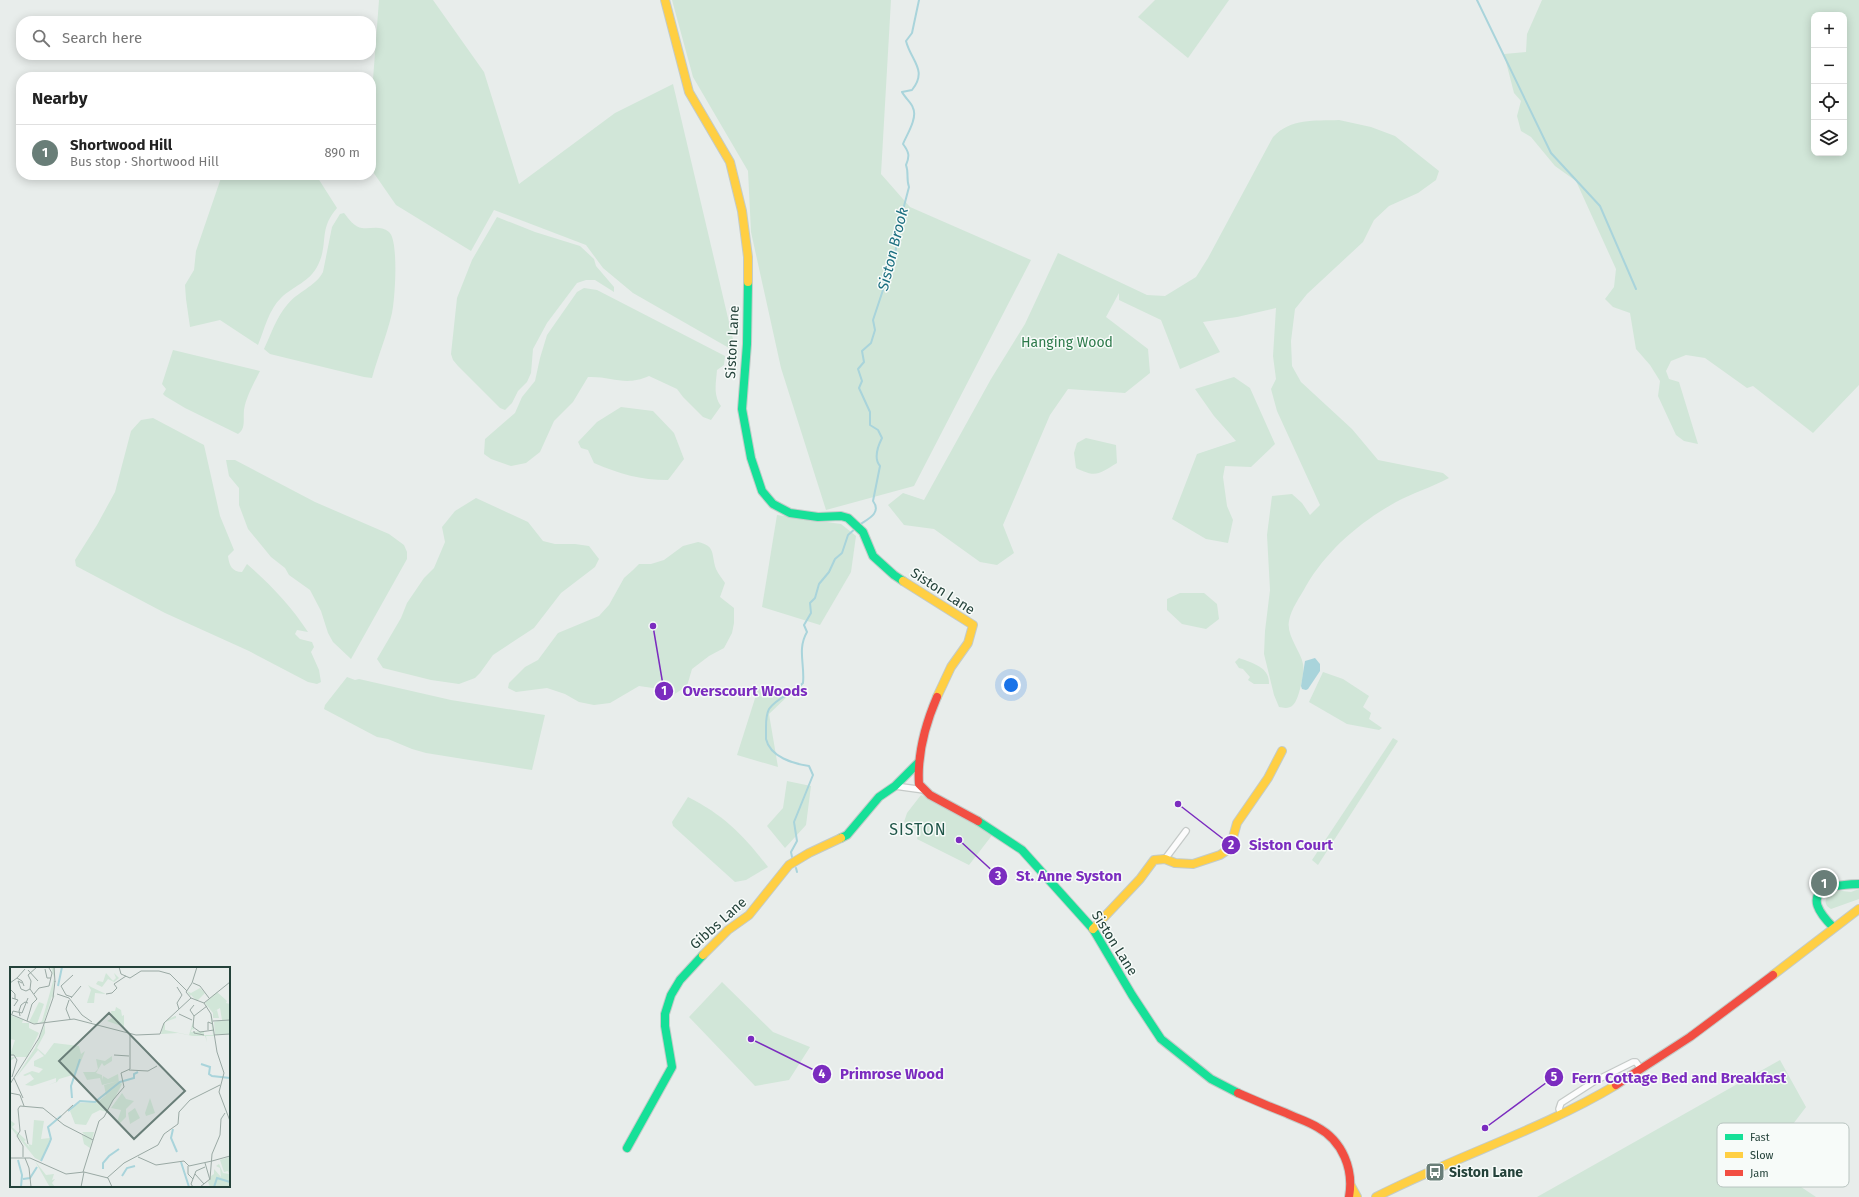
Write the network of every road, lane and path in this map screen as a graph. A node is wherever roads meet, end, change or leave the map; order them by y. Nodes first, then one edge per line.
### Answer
1 (666, 0) edge
2 (1282, 751) dead end
3 (918, 763) junction
4 (895, 786) junction
5 (924, 790) junction
6 (1186, 831) dead end
7 (1165, 859) junction
8 (1859, 884) edge
9 (1859, 909) edge
10 (1832, 927) junction
11 (1093, 929) junction
12 (1641, 1070) junction
13 (1561, 1113) junction
14 (627, 1148) dead end
15 (1351, 1186) junction
16 (1349, 1197) edge
17 (1357, 1197) edge
18 (1376, 1197) edge

1 - 3 street, Siston Lane
2 - 7 street
3 - 4 street, Gibbs Lane
3 - 5 street, Siston Lane
4 - 5 street
4 - 14 street, Gibbs Lane
5 - 11 street, Siston Lane
6 - 7 street
7 - 11 street
8 - 10 street
9 - 10 street
10 - 12 street
11 - 15 street, Siston Lane
12 - 13 street
12 - 13 street
13 - 18 street
15 - 16 street, Siston Lane
15 - 17 street, Siston Lane

